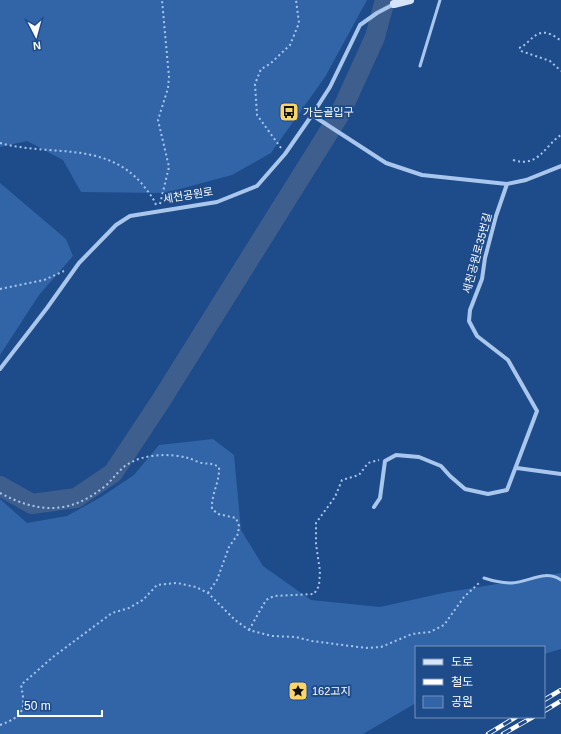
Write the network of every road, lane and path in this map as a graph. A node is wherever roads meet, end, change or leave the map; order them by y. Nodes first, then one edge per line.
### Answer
1 (162, 0) edge
2 (296, 0) edge
3 (410, 0) edge
4 (440, 0) edge
5 (394, 4) joint
6 (561, 40) edge
7 (519, 48) dead end
8 (521, 51) dead end
9 (420, 66) dead end
10 (561, 72) edge
11 (312, 115) junction
12 (561, 135) edge
13 (0, 143) edge
14 (285, 154) junction
15 (514, 160) dead end
16 (561, 166) edge
17 (507, 184) junction
18 (158, 210) junction
19 (79, 263) junction
20 (0, 289) edge
21 (0, 370) edge
22 (385, 461) junction
23 (517, 468) junction
24 (561, 474) edge
25 (0, 493) edge
26 (374, 507) dead end
27 (484, 578) joint
28 (561, 580) edge
29 (208, 593) junction
30 (249, 630) junction
31 (0, 725) edge

1 - 18 path
2 - 14 path
3 - 5 street
4 - 9 lane
5 - 11 street, 세천공원로
6 - 7 path
8 - 10 path
11 - 14 street, 세천공원로
11 - 17 street
12 - 15 path
13 - 18 path
14 - 18 street, 세천공원로
16 - 17 street
17 - 23 street, 세천공원로35번길
18 - 19 street, 세천공원로
19 - 20 path
19 - 21 street, 세천공원로
22 - 23 street, 세천공원로35번길
22 - 26 street
22 - 30 path
23 - 24 street
25 - 29 path
27 - 28 lane
27 - 30 path
29 - 30 path
29 - 31 path

